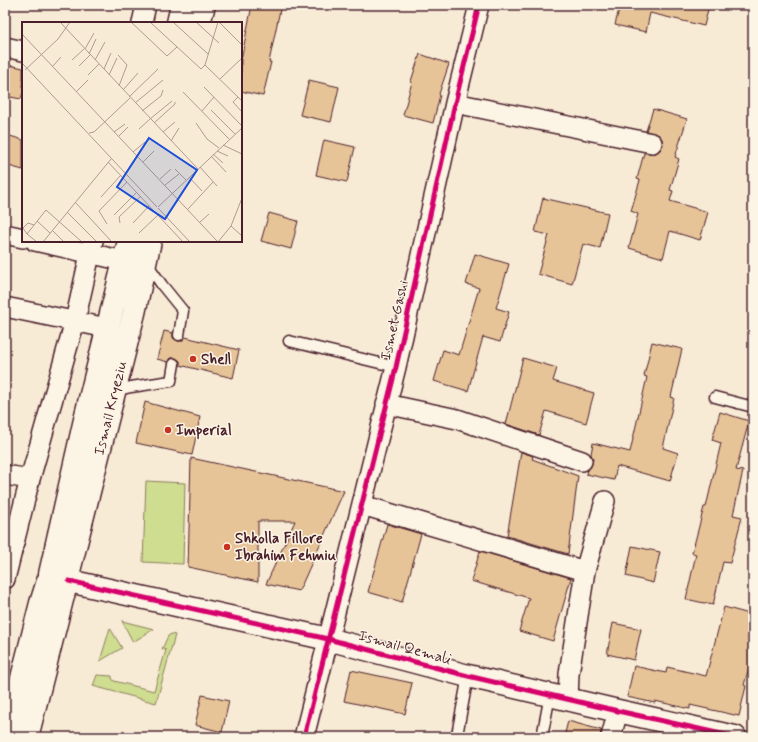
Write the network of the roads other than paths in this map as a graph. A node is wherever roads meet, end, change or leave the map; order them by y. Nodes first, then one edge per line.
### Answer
1 (146, 5) edge
2 (182, 5) edge
3 (204, 5) edge
4 (479, 5) edge
5 (142, 22) edge
6 (178, 22) edge
7 (199, 22) edge
8 (5, 47) edge
9 (22, 51) edge
10 (455, 103) junction
11 (652, 143) dead end
12 (5, 234) edge
13 (22, 238) edge
14 (44, 242) edge
15 (91, 247) edge
16 (137, 251) edge
17 (5, 307) edge
18 (75, 321) junction
19 (107, 328) junction
20 (179, 335) dead end
21 (289, 340) dead end
22 (174, 364) dead end
23 (396, 367) junction
24 (114, 391) junction
25 (715, 397) dead end
26 (386, 404) junction
27 (753, 407) edge
28 (582, 461) dead end
29 (5, 474) edge
30 (30, 479) junction
31 (605, 501) dead end
32 (362, 505) junction
33 (585, 571) junction
34 (5, 579) edge
35 (60, 580) junction
36 (328, 639) junction
37 (468, 676) junction
38 (559, 698) junction
39 (618, 711) junction
40 (457, 734) dead end
41 (7, 737) edge
42 (28, 737) edge
43 (304, 737) edge
44 (542, 737) edge
45 (611, 737) edge
46 (735, 737) edge

1 - 5 street
2 - 6 main road
3 - 7 main road
4 - 10 street, Ismet Gashi
8 - 9 street
10 - 11 street
10 - 23 street, Ismet Gashi
12 - 13 street
14 - 15 street
15 - 16 street
15 - 18 street
16 - 19 main road, Ismail Kryeziu
16 - 20 lane
16 - 24 main road, Ismail Kryeziu
17 - 18 street
18 - 19 street
18 - 30 street
19 - 35 main road, Ismail Kryeziu
21 - 23 lane
22 - 24 lane
23 - 26 street, Ismet Gashi
24 - 35 main road, Ismail Kryeziu
25 - 27 lane
26 - 28 street
26 - 32 street, Ismet Gashi
29 - 30 street
30 - 34 street
31 - 33 street
32 - 33 street
32 - 36 street, Ismet Gashi
33 - 38 street
35 - 36 main road, Ismail Qemali
35 - 41 main road, Ismail Kryeziu
35 - 42 main road, Ismail Kryeziu
36 - 37 main road, Ismail Qemali
36 - 43 street, Ismet Gashi
37 - 38 main road, Ismail Qemali
37 - 40 lane
38 - 39 main road, Ismail Qemali
38 - 44 lane
39 - 45 street
39 - 46 main road, Ismail Qemali

